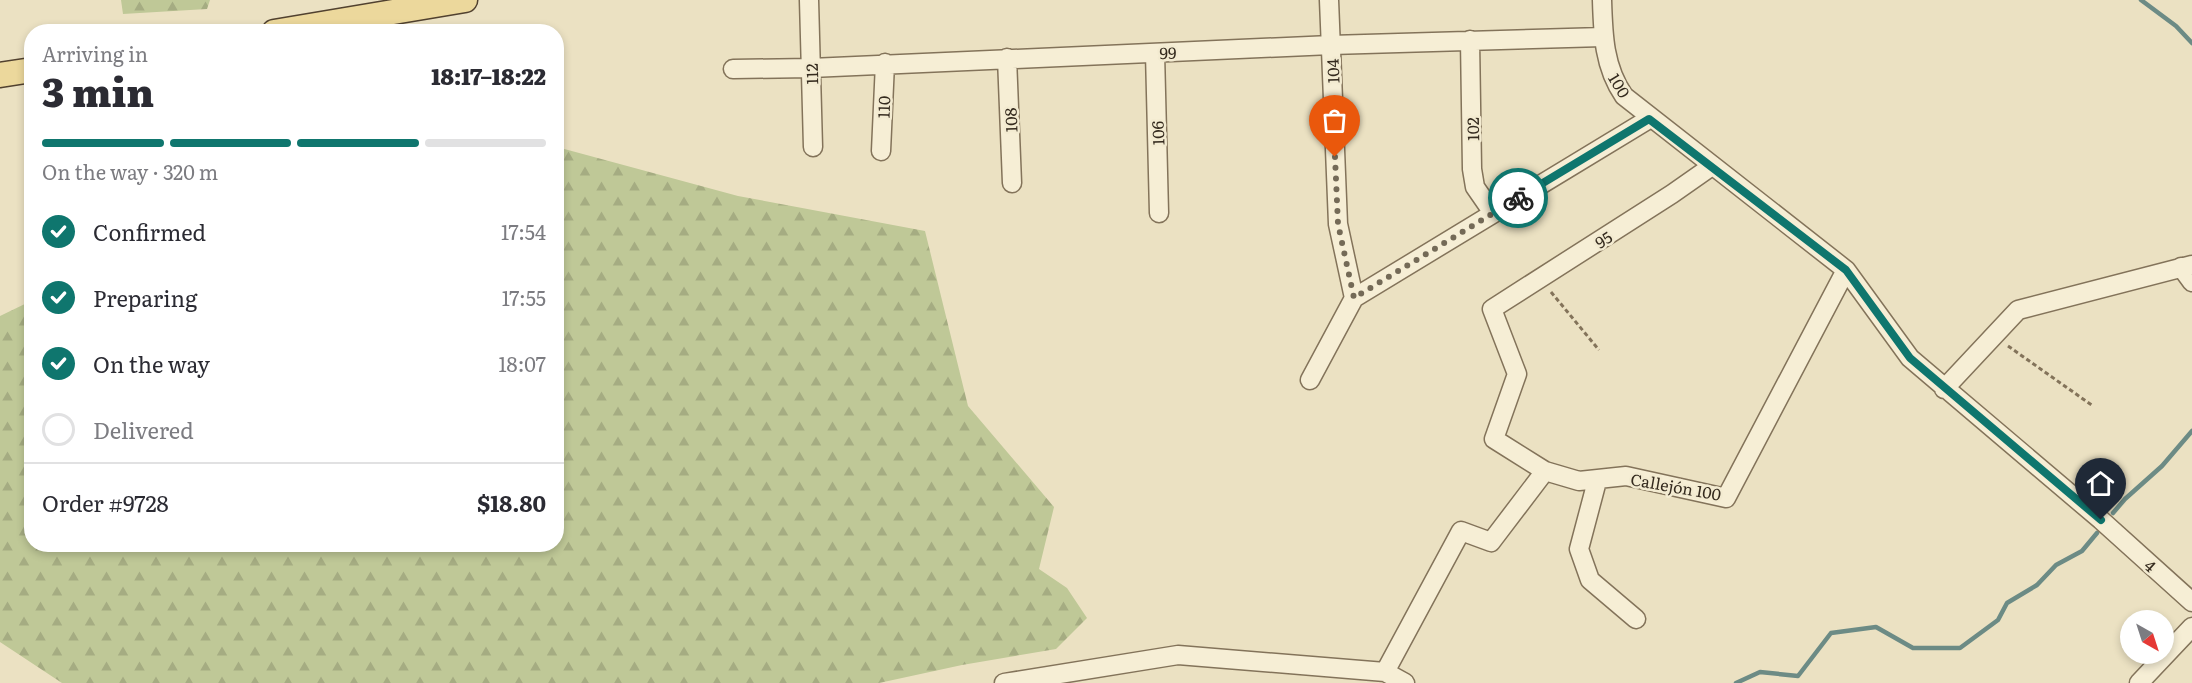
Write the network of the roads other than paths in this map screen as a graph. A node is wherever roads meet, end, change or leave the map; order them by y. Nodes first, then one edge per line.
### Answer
1 (465, 0) edge
2 (809, 0) edge
3 (1329, 0) edge
4 (1602, 0) edge
5 (322, 24) edge
6 (1603, 37) junction
7 (1470, 40) junction
8 (1331, 45) junction
9 (1155, 53) junction
10 (1007, 58) junction
11 (885, 63) junction
12 (811, 68) junction
13 (733, 69) dead end
14 (24, 71) edge
15 (0, 75) edge
16 (1649, 119) junction
17 (813, 147) dead end
18 (881, 151) dead end
19 (1712, 166) junction
20 (1012, 183) dead end
21 (1159, 213) dead end
22 (1493, 213) junction
23 (1846, 270) junction
24 (2188, 271) edge
25 (1354, 298) junction
26 (1492, 309) joint
27 (1310, 380) dead end
28 (1944, 389) junction
29 (1545, 471) junction
30 (1597, 481) junction
31 (2192, 602) edge
32 (1636, 619) dead end
33 (2192, 627) edge
34 (1385, 672) junction
35 (1004, 683) edge
36 (1405, 683) edge
37 (2139, 683) edge

1 - 5 main road
2 - 12 street, 112
3 - 8 street, 104
4 - 6 street, 100
6 - 7 street, 99
6 - 16 street, 100
7 - 8 street, 99
7 - 22 street, 102
8 - 9 street, 99
8 - 25 street, 104
9 - 10 street, 99
9 - 21 street, 106
10 - 11 street, 99
10 - 20 street, 108
11 - 12 street, 99
11 - 18 street, 110
12 - 13 street, 99
12 - 17 street, 112
14 - 15 main road
16 - 19 street, 100
16 - 22 street
19 - 23 street, 100
19 - 26 street, 95
22 - 25 street
23 - 28 street, 100
23 - 30 street, Callejón 100
24 - 28 street
25 - 27 street
26 - 29 street, Callejón 100
28 - 31 street, 4
29 - 30 street, Callejón 100
29 - 34 street
30 - 32 street
33 - 37 street
34 - 35 street
34 - 36 street

